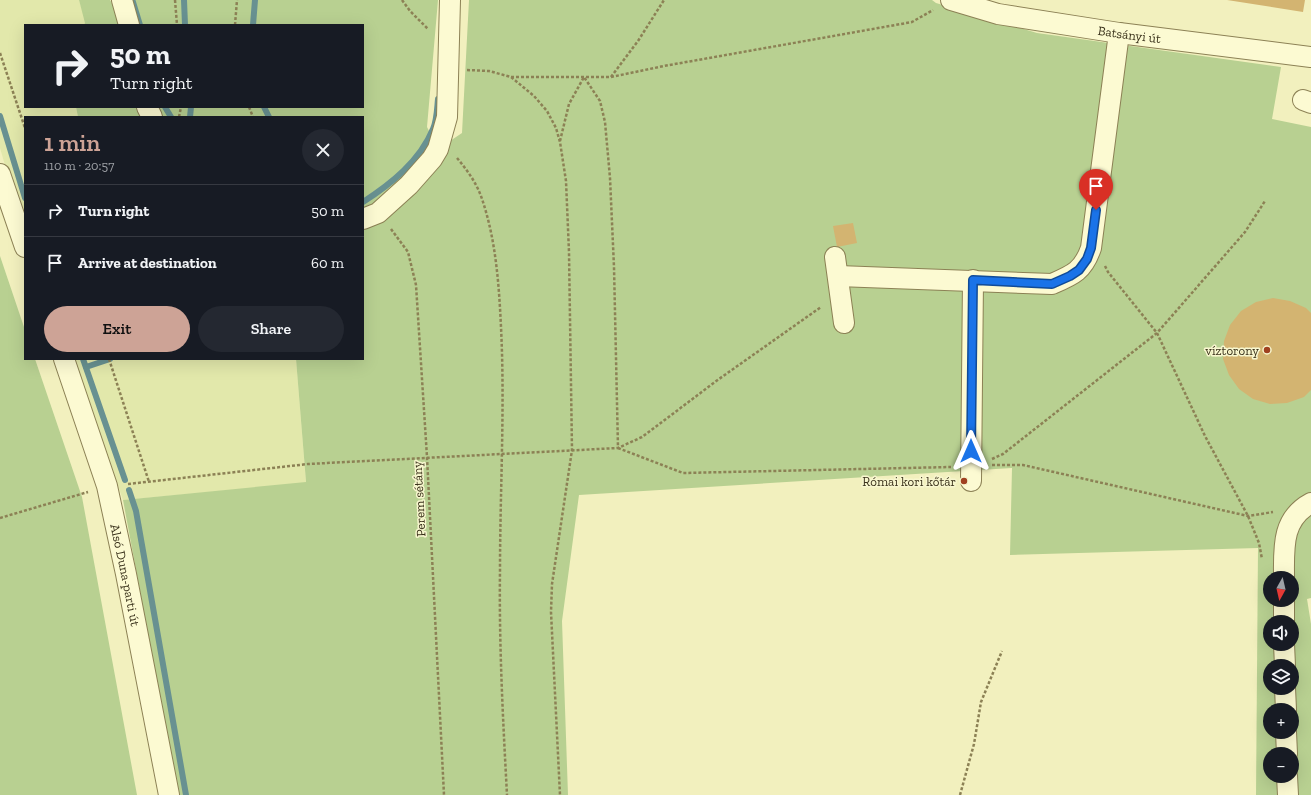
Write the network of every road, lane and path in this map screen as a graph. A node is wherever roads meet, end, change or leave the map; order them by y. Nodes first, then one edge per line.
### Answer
1 (122, 0) edge
2 (175, 0) edge
3 (237, 0) edge
4 (402, 0) edge
5 (450, 0) edge
6 (664, 0) edge
7 (951, 0) edge
8 (129, 24) edge
9 (177, 24) edge
10 (235, 24) edge
11 (1119, 33) junction
12 (0, 53) edge
13 (1311, 57) edge
14 (449, 59) junction
15 (511, 77) junction
16 (584, 77) junction
17 (611, 77) junction
18 (24, 125) edge
19 (560, 142) junction
20 (438, 149) junction
21 (0, 174) edge
22 (1265, 201) dead end
23 (371, 216) edge
24 (1092, 238) junction
25 (24, 244) edge
26 (838, 275) junction
27 (973, 280) junction
28 (844, 323) dead end
29 (1157, 333) junction
30 (64, 360) edge
31 (109, 360) edge
32 (618, 448) junction
33 (572, 450) junction
34 (502, 453) junction
35 (427, 457) junction
36 (971, 474) joint
37 (149, 482) junction
38 (107, 486) junction
39 (1311, 503) edge
40 (0, 518) edge
41 (1263, 563) dead end
42 (1284, 571) edge
43 (1002, 651) dead end
44 (1287, 783) edge
45 (169, 795) edge
46 (444, 795) edge
47 (506, 795) edge
48 (560, 795) edge
49 (960, 795) edge
50 (1288, 795) edge

1 - 8 street
2 - 9 path
3 - 10 path
4 - 14 path
5 - 14 street
6 - 17 path
7 - 11 street, Batsányi út
7 - 17 path
11 - 13 street, Batsányi út
11 - 24 street
12 - 18 path
14 - 15 path
14 - 20 street
15 - 16 path
15 - 19 path
16 - 17 path
16 - 19 path
16 - 32 path
19 - 33 path
20 - 23 street
20 - 34 path
21 - 25 street
22 - 29 path
23 - 35 path, Perem sétány
24 - 27 street
24 - 29 path
26 - 27 street
26 - 28 street
26 - 32 path
27 - 36 street
29 - 36 path
29 - 41 path
30 - 38 street, Alsó Duna-parti út
31 - 37 path
32 - 33 path
33 - 34 path
33 - 48 path
34 - 35 path
34 - 47 path
35 - 37 path
35 - 46 path, Perem sétány
37 - 38 path
38 - 40 path
38 - 45 street, Alsó Duna-parti út
39 - 42 street
43 - 49 path
44 - 50 street

